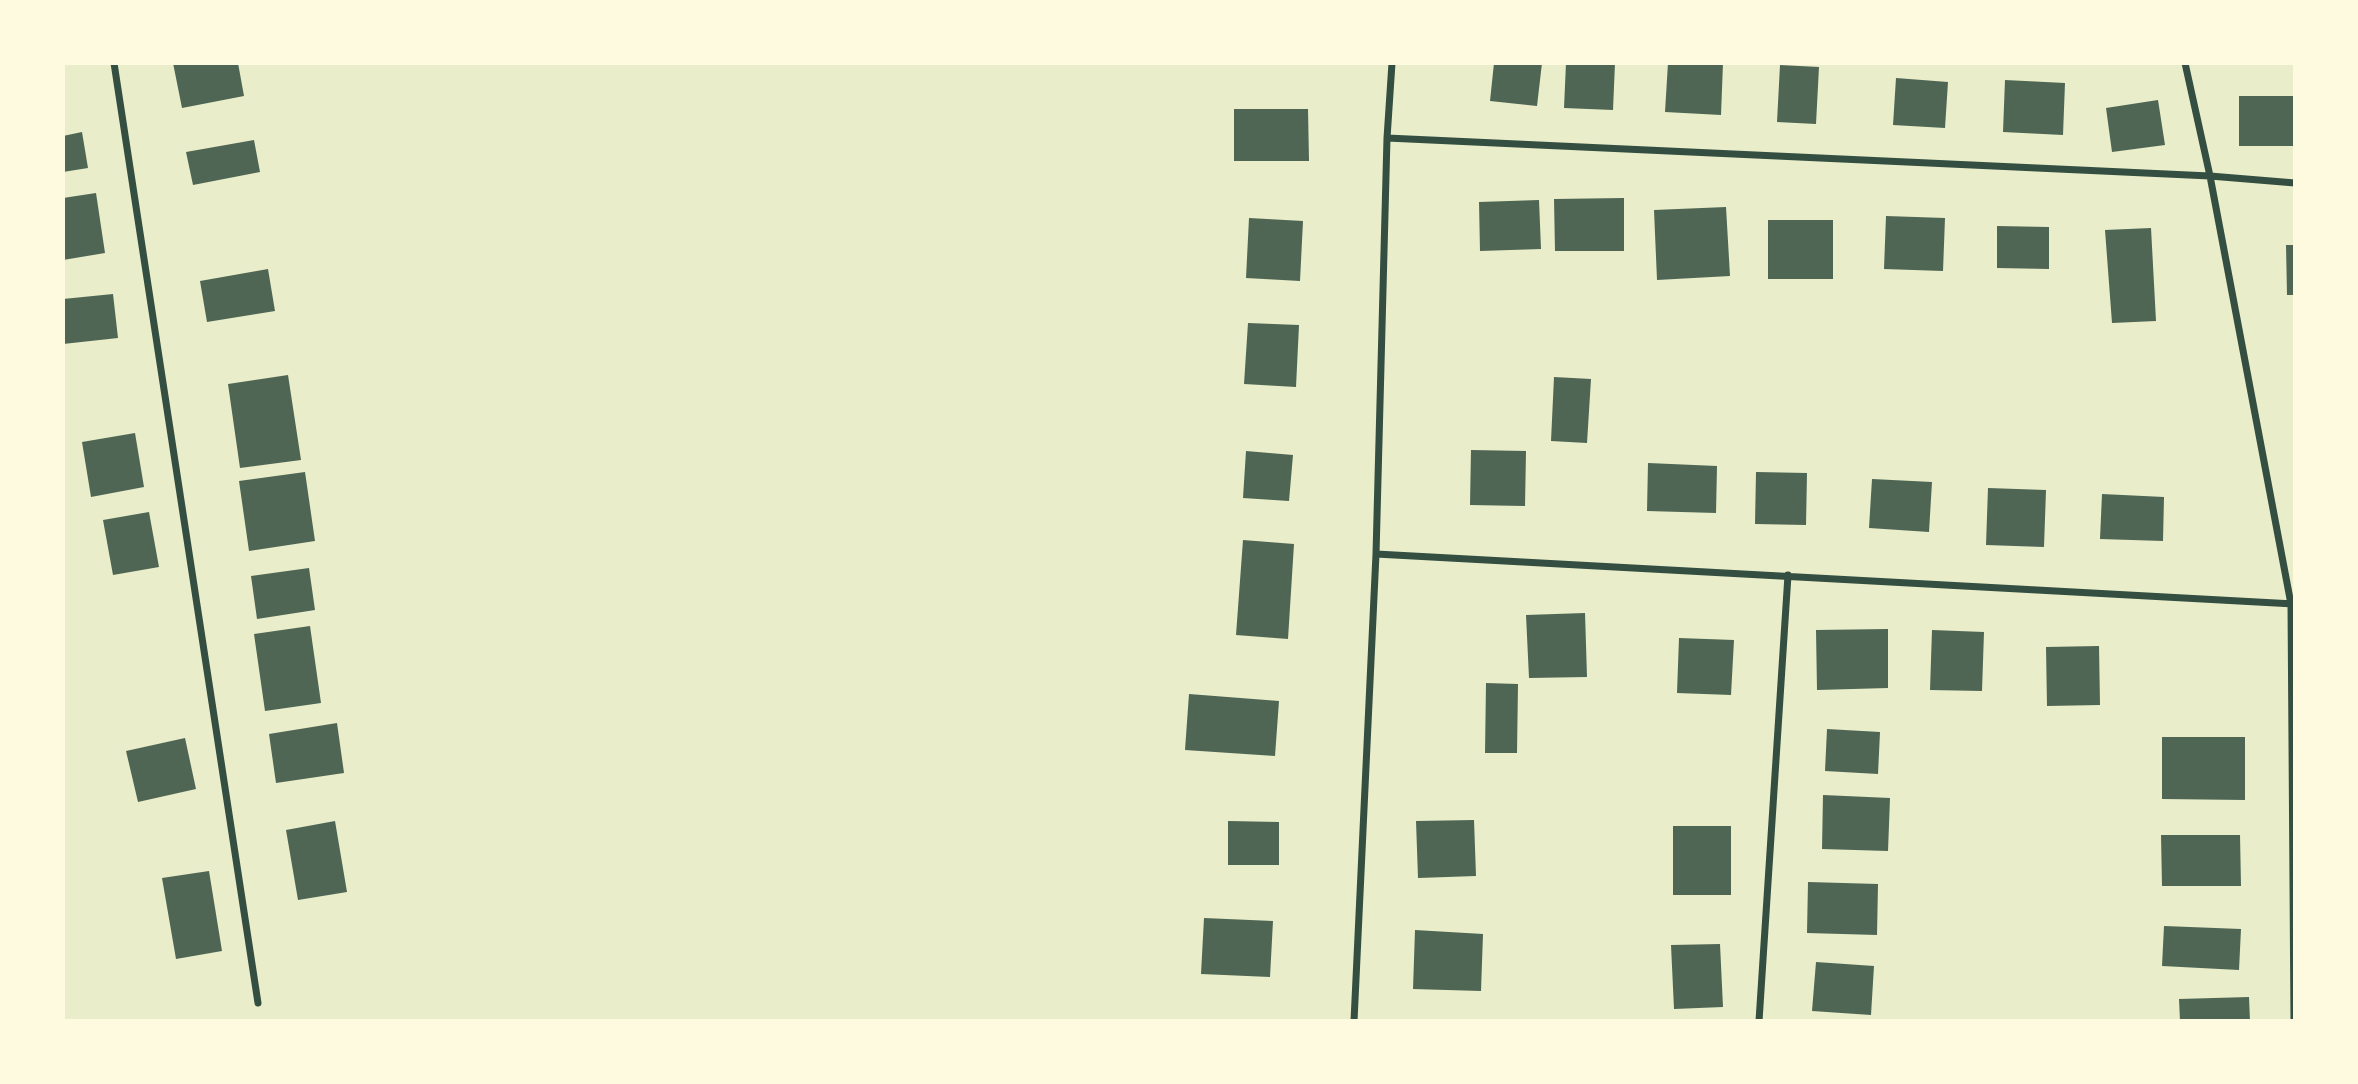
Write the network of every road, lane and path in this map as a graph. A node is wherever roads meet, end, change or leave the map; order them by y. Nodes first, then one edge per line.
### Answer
1 (114, 63) edge
2 (1392, 63) edge
3 (2185, 63) edge
4 (1387, 138) junction
5 (2210, 176) junction
6 (2295, 183) edge
7 (1376, 554) junction
8 (1788, 575) junction
9 (2293, 604) edge
10 (258, 1003) dead end
11 (1354, 1021) edge
12 (1759, 1021) edge
13 (2294, 1021) edge

1 - 10 street
2 - 4 street
3 - 5 street
4 - 5 street
4 - 7 street
5 - 6 street
5 - 9 street
7 - 8 street
7 - 11 street
8 - 9 street
8 - 12 street
9 - 13 street

